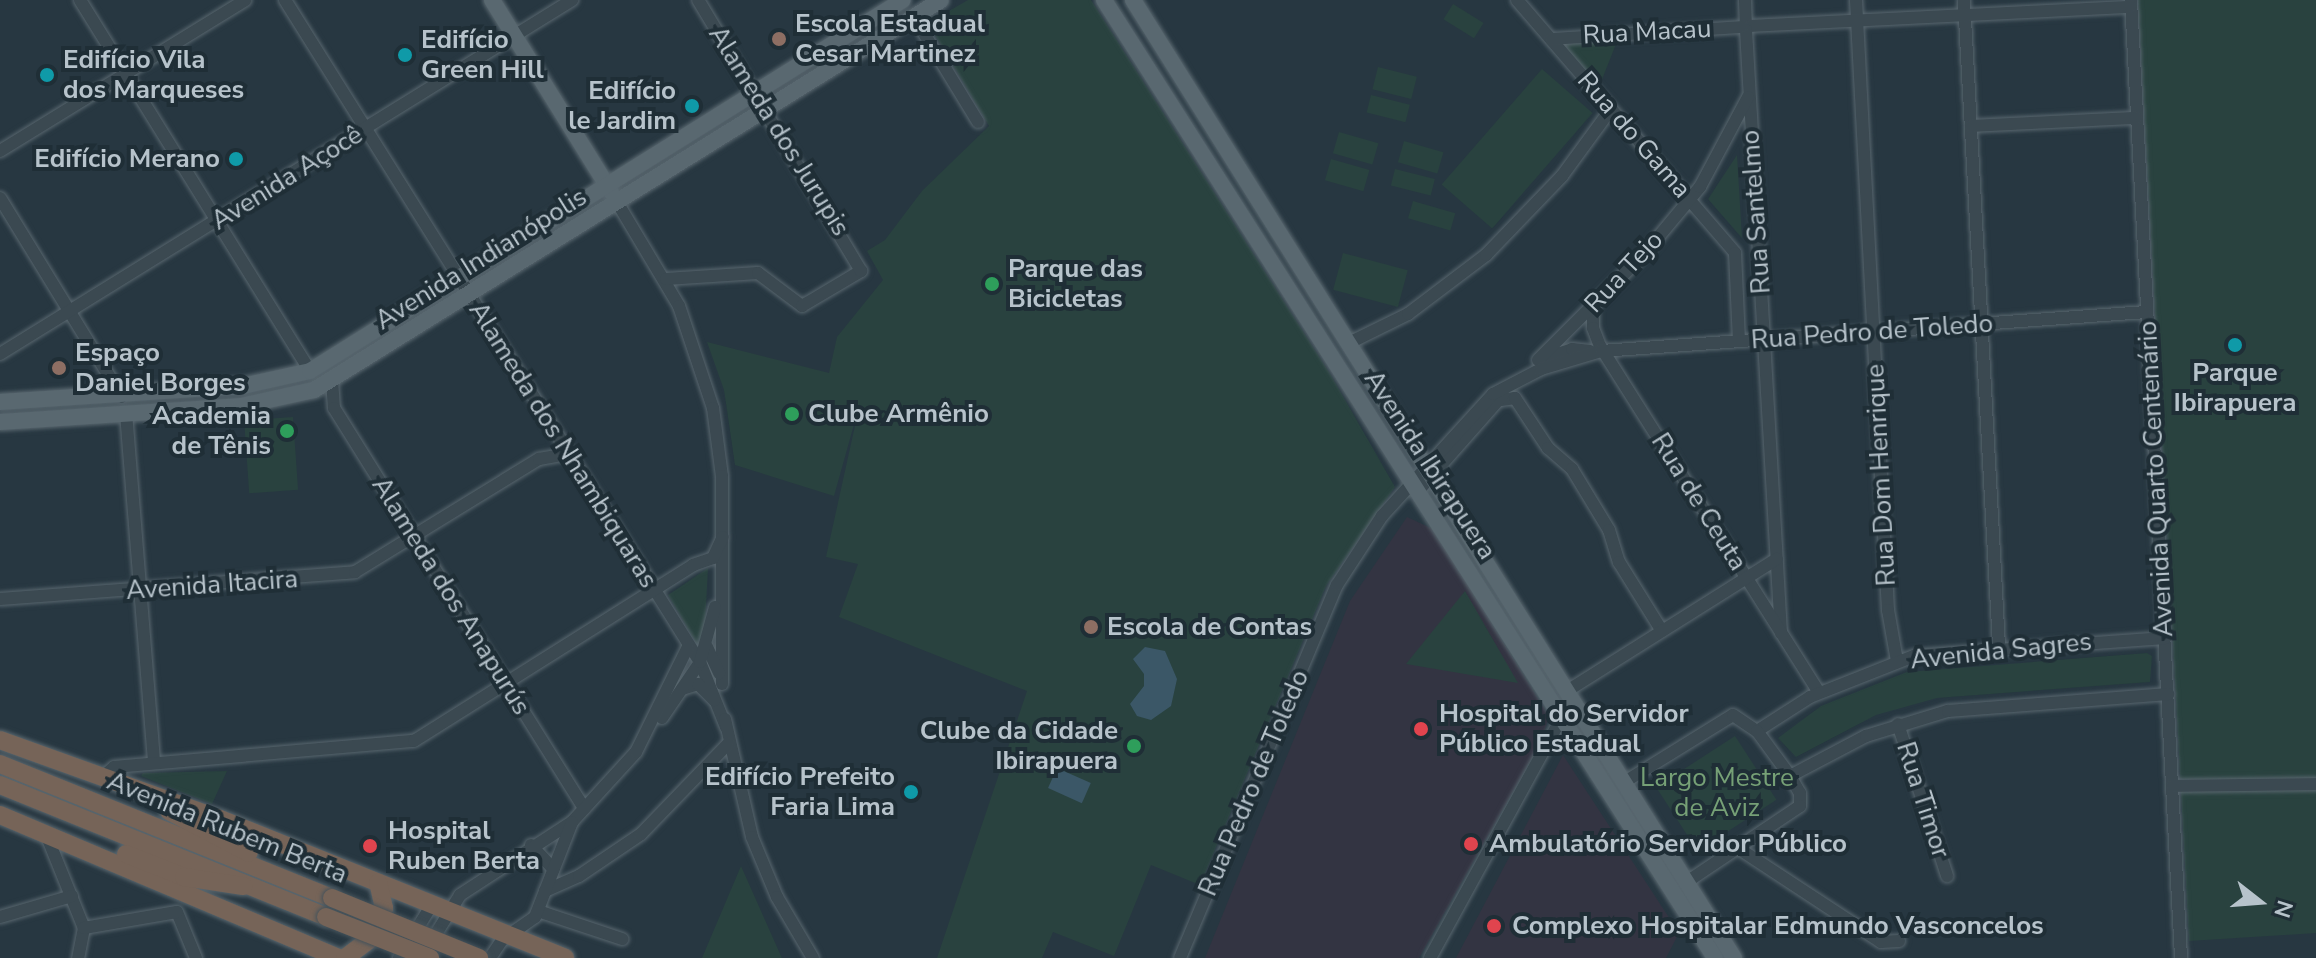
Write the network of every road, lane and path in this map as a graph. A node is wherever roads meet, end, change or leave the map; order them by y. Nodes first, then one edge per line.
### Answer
1 (80, 0) edge
2 (245, 0) edge
3 (285, 0) edge
4 (492, 0) edge
5 (572, 0) edge
6 (698, 0) edge
7 (941, 0) edge
8 (1104, 0) edge
9 (1133, 0) edge
10 (1517, 0) edge
11 (1745, 0) edge
12 (1856, 0) edge
13 (1964, 0) edge
14 (901, 1) edge
15 (2131, 4) edge
16 (1965, 15) junction
17 (914, 17) junction
18 (1857, 21) junction
19 (1746, 27) junction
20 (514, 36) junction
21 (1551, 39) junction
22 (125, 73) junction
23 (755, 93) junction
24 (1749, 94) junction
25 (1611, 109) junction
26 (766, 110) junction
27 (2137, 118) junction
28 (978, 122) dead end
29 (1971, 126) junction
30 (365, 128) junction
31 (0, 151) edge
32 (607, 185) junction
33 (0, 198) edge
34 (1690, 200) junction
35 (617, 202) junction
36 (218, 222) junction
37 (1759, 252) junction
38 (1735, 253) junction
39 (459, 278) junction
40 (666, 279) junction
41 (469, 295) junction
42 (1593, 306) junction
43 (69, 312) junction
44 (2146, 312) junction
45 (1982, 326) junction
46 (1874, 332) junction
47 (1765, 339) junction
48 (1739, 341) junction
49 (1349, 343) junction
50 (1600, 352) junction
51 (0, 354) edge
52 (1539, 365) junction
53 (310, 371) junction
54 (332, 380) junction
55 (1507, 387) junction
56 (1515, 398) junction
57 (1501, 400) junction
58 (0, 402) edge
59 (124, 405) junction
60 (0, 422) edge
61 (566, 454) junction
62 (1428, 469) junction
63 (1418, 488) junction
64 (1400, 494) joint
65 (414, 536) junction
66 (723, 537) junction
67 (713, 558) junction
68 (1777, 559) junction
69 (721, 575) junction
70 (1747, 578) junction
71 (139, 589) junction
72 (653, 590) junction
73 (0, 599) edge
74 (1662, 631) junction
75 (1781, 633) junction
76 (2165, 638) junction
77 (688, 647) junction
78 (707, 647) junction
79 (1999, 647) junction
80 (1897, 661) junction
81 (700, 662) junction
82 (506, 684) junction
83 (722, 684) junction
84 (682, 689) junction
85 (1567, 691) junction
86 (1819, 692) junction
87 (2168, 694) junction
88 (721, 710) junction
89 (1562, 717) junction
90 (1898, 724) junction
91 (1589, 726) junction
92 (650, 727) junction
93 (726, 727) junction
94 (1757, 731) junction
95 (0, 740) edge
96 (728, 744) junction
97 (154, 762) junction
98 (0, 764) edge
99 (84, 770) junction
100 (1790, 776) junction
101 (103, 777) junction
102 (1623, 783) junction
103 (2316, 784) edge
104 (0, 785) edge
105 (2172, 786) junction
106 (584, 808) junction
107 (0, 815) edge
108 (572, 822) junction
109 (46, 833) junction
110 (70, 843) junction
111 (531, 845) junction
112 (1738, 848) junction
113 (553, 869) junction
114 (1947, 876) dead end
115 (290, 880) junction
116 (1687, 882) junction
117 (378, 883) junction
118 (254, 885) junction
119 (545, 891) junction
120 (72, 896) junction
121 (181, 904) junction
122 (439, 909) junction
123 (538, 911) junction
124 (0, 917) edge
125 (84, 928) junction
126 (507, 936) junction
127 (622, 939) dead end
128 (1899, 941) dead end
129 (78, 958) edge
130 (196, 958) edge
131 (338, 958) edge
132 (345, 958) edge
133 (399, 958) edge
134 (421, 958) edge
135 (430, 958) edge
136 (479, 958) edge
137 (490, 958) edge
138 (565, 958) edge
139 (813, 958) edge
140 (1180, 958) edge
141 (1430, 958) edge
142 (1715, 958) edge
143 (1734, 958) edge
144 (2181, 958) edge

1 - 22 street
2 - 22 street
3 - 30 street, Alameda dos Nhambiquaras
4 - 20 main road
5 - 20 street, Avenida Açocê
6 - 23 street, Alameda dos Jurupis
7 - 17 main road, Avenida Indianópolis
8 - 63 main road, Avenida Ibirapuera
9 - 49 main road, Avenida Ibirapuera
10 - 21 street, Rua do Gama
11 - 19 street, Rua Santelmo
12 - 18 street, Rua Dom Henrique
13 - 16 street
14 - 23 main road, Avenida Indianópolis
15 - 16 street, Rua Macau
15 - 27 street, Avenida Quarto Centenário
16 - 18 street, Rua Macau
16 - 29 street
17 - 26 main road, Avenida Indianópolis
17 - 28 street
18 - 19 street, Rua Macau
18 - 46 street, Rua Dom Henrique
19 - 21 street, Rua Macau
19 - 24 street, Rua Santelmo
20 - 30 street, Avenida Açocê
20 - 32 main road
21 - 25 street, Rua do Gama
22 - 31 street
22 - 36 street
23 - 26 street, Alameda dos Jurupis
23 - 32 main road, Avenida Indianópolis
24 - 34 street, Rua Tejo
24 - 37 street, Rua Santelmo
25 - 34 street, Rua do Gama
25 - 49 street
26 - 35 main road, Avenida Indianópolis
26 - 40 street, Alameda dos Jurupis
27 - 29 street
27 - 44 street, Avenida Quarto Centenário
29 - 45 street
30 - 36 street, Avenida Açocê
30 - 39 street, Alameda dos Nhambiquaras
32 - 35 main road
32 - 39 main road, Avenida Indianópolis
33 - 43 street
34 - 38 street, Rua do Gama
34 - 42 street, Rua Tejo
35 - 40 street
35 - 41 main road, Avenida Indianópolis
36 - 43 street, Avenida Açocê
36 - 53 street
37 - 38 street
37 - 47 street, Rua Santelmo
38 - 48 street
39 - 41 street, Alameda dos Nhambiquaras
39 - 53 main road, Avenida Indianópolis
40 - 66 street
41 - 54 main road, Avenida Indianópolis
41 - 61 street, Alameda dos Nhambiquaras
42 - 50 street, Rua de Ceuta
42 - 52 street, Rua Tejo
43 - 51 street, Avenida Açocê
43 - 59 street
44 - 45 street, Rua Pedro de Toledo
44 - 76 street, Avenida Quarto Centenário
45 - 46 street, Rua Pedro de Toledo
45 - 79 street
46 - 47 street, Rua Pedro de Toledo
46 - 80 street, Rua Dom Henrique
47 - 48 street, Rua Pedro de Toledo
47 - 68 street, Rua Santelmo
48 - 50 street, Rua Pedro de Toledo
49 - 62 main road, Avenida Ibirapuera
50 - 52 street, Rua Pedro de Toledo
50 - 70 street, Rua de Ceuta
52 - 55 street, Rua Pedro de Toledo
52 - 56 street
53 - 59 main road, Avenida Indianópolis
54 - 59 main road, Avenida Indianópolis
54 - 65 street, Alameda dos Anapurús
55 - 57 street, Rua Pedro de Toledo
55 - 62 street, Rua Pedro de Toledo
56 - 57 street
56 - 74 street
57 - 62 street, Rua Pedro de Toledo
58 - 59 main road, Avenida Indianópolis
59 - 60 main road, Avenida Indianópolis
59 - 71 street
61 - 65 street, Avenida Itacira
61 - 72 street, Alameda dos Nhambiquaras
62 - 63 street, Rua Pedro de Toledo
62 - 85 main road, Avenida Ibirapuera
63 - 64 main road
63 - 89 main road, Avenida Ibirapuera
64 - 140 street, Rua Pedro de Toledo
65 - 71 street, Avenida Itacira
65 - 82 street, Alameda dos Anapurús
66 - 67 street
66 - 69 street
67 - 69 street
67 - 72 street
68 - 70 street
68 - 75 street, Rua Santelmo
69 - 78 street
69 - 83 street
70 - 74 street
70 - 75 street, Rua de Ceuta
71 - 73 street, Avenida Itacira
71 - 97 street
72 - 77 street, Alameda dos Nhambiquaras
72 - 82 street
74 - 85 street
75 - 86 street, Rua de Ceuta
76 - 79 street, Avenida Sagres
76 - 87 street, Avenida Quarto Centenário
77 - 81 street, Alameda dos Nhambiquaras
77 - 92 street
78 - 81 street
78 - 83 street
79 - 80 street, Avenida Sagres
80 - 86 street, Avenida Sagres
81 - 84 street
81 - 88 street, Alameda dos Nhambiquaras
82 - 97 street
82 - 106 street, Alameda dos Anapurús
83 - 93 street
84 - 88 street
84 - 92 street
85 - 91 main road, Avenida Ibirapuera
86 - 94 street, Avenida Sagres
87 - 90 street, Avenida Sagres
87 - 105 street, Avenida Quarto Centenário
88 - 93 street, Alameda dos Nhambiquaras
89 - 91 main road
89 - 141 street
89 - 142 main road, Avenida Ibirapuera
90 - 100 street, Avenida Sagres
90 - 114 street, Rua Timor
91 - 102 main road, Avenida Ibirapuera
92 - 106 street
93 - 96 street
94 - 100 street
94 - 102 street
95 - 99 highway, Avenida Rubem Berta
96 - 119 street
96 - 139 street
97 - 101 street
98 - 115 highway, Avenida Rubem Berta
99 - 101 highway
99 - 115 highway
100 - 112 street
101 - 117 highway
102 - 116 main road, Avenida Ibirapuera
103 - 105 street
104 - 118 highway, Avenida Rubem Berta
105 - 144 street, Avenida Quarto Centenário
106 - 108 street
107 - 109 highway
108 - 111 street
108 - 113 street
109 - 110 highway
109 - 120 street
110 - 118 highway
110 - 121 highway
111 - 113 street
111 - 122 street
112 - 116 street
112 - 128 street
113 - 119 street
115 - 136 highway, Avenida Rubem Berta, bridge
116 - 143 main road, Avenida Ibirapuera
117 - 122 highway
117 - 132 highway
118 - 135 highway, Avenida Rubem Berta, bridge
119 - 123 street
120 - 124 street
120 - 125 street
121 - 125 street
121 - 130 street
121 - 131 highway
122 - 126 highway
122 - 133 street
122 - 134 street
123 - 126 street
123 - 127 street
125 - 129 street
126 - 137 street
126 - 138 highway

